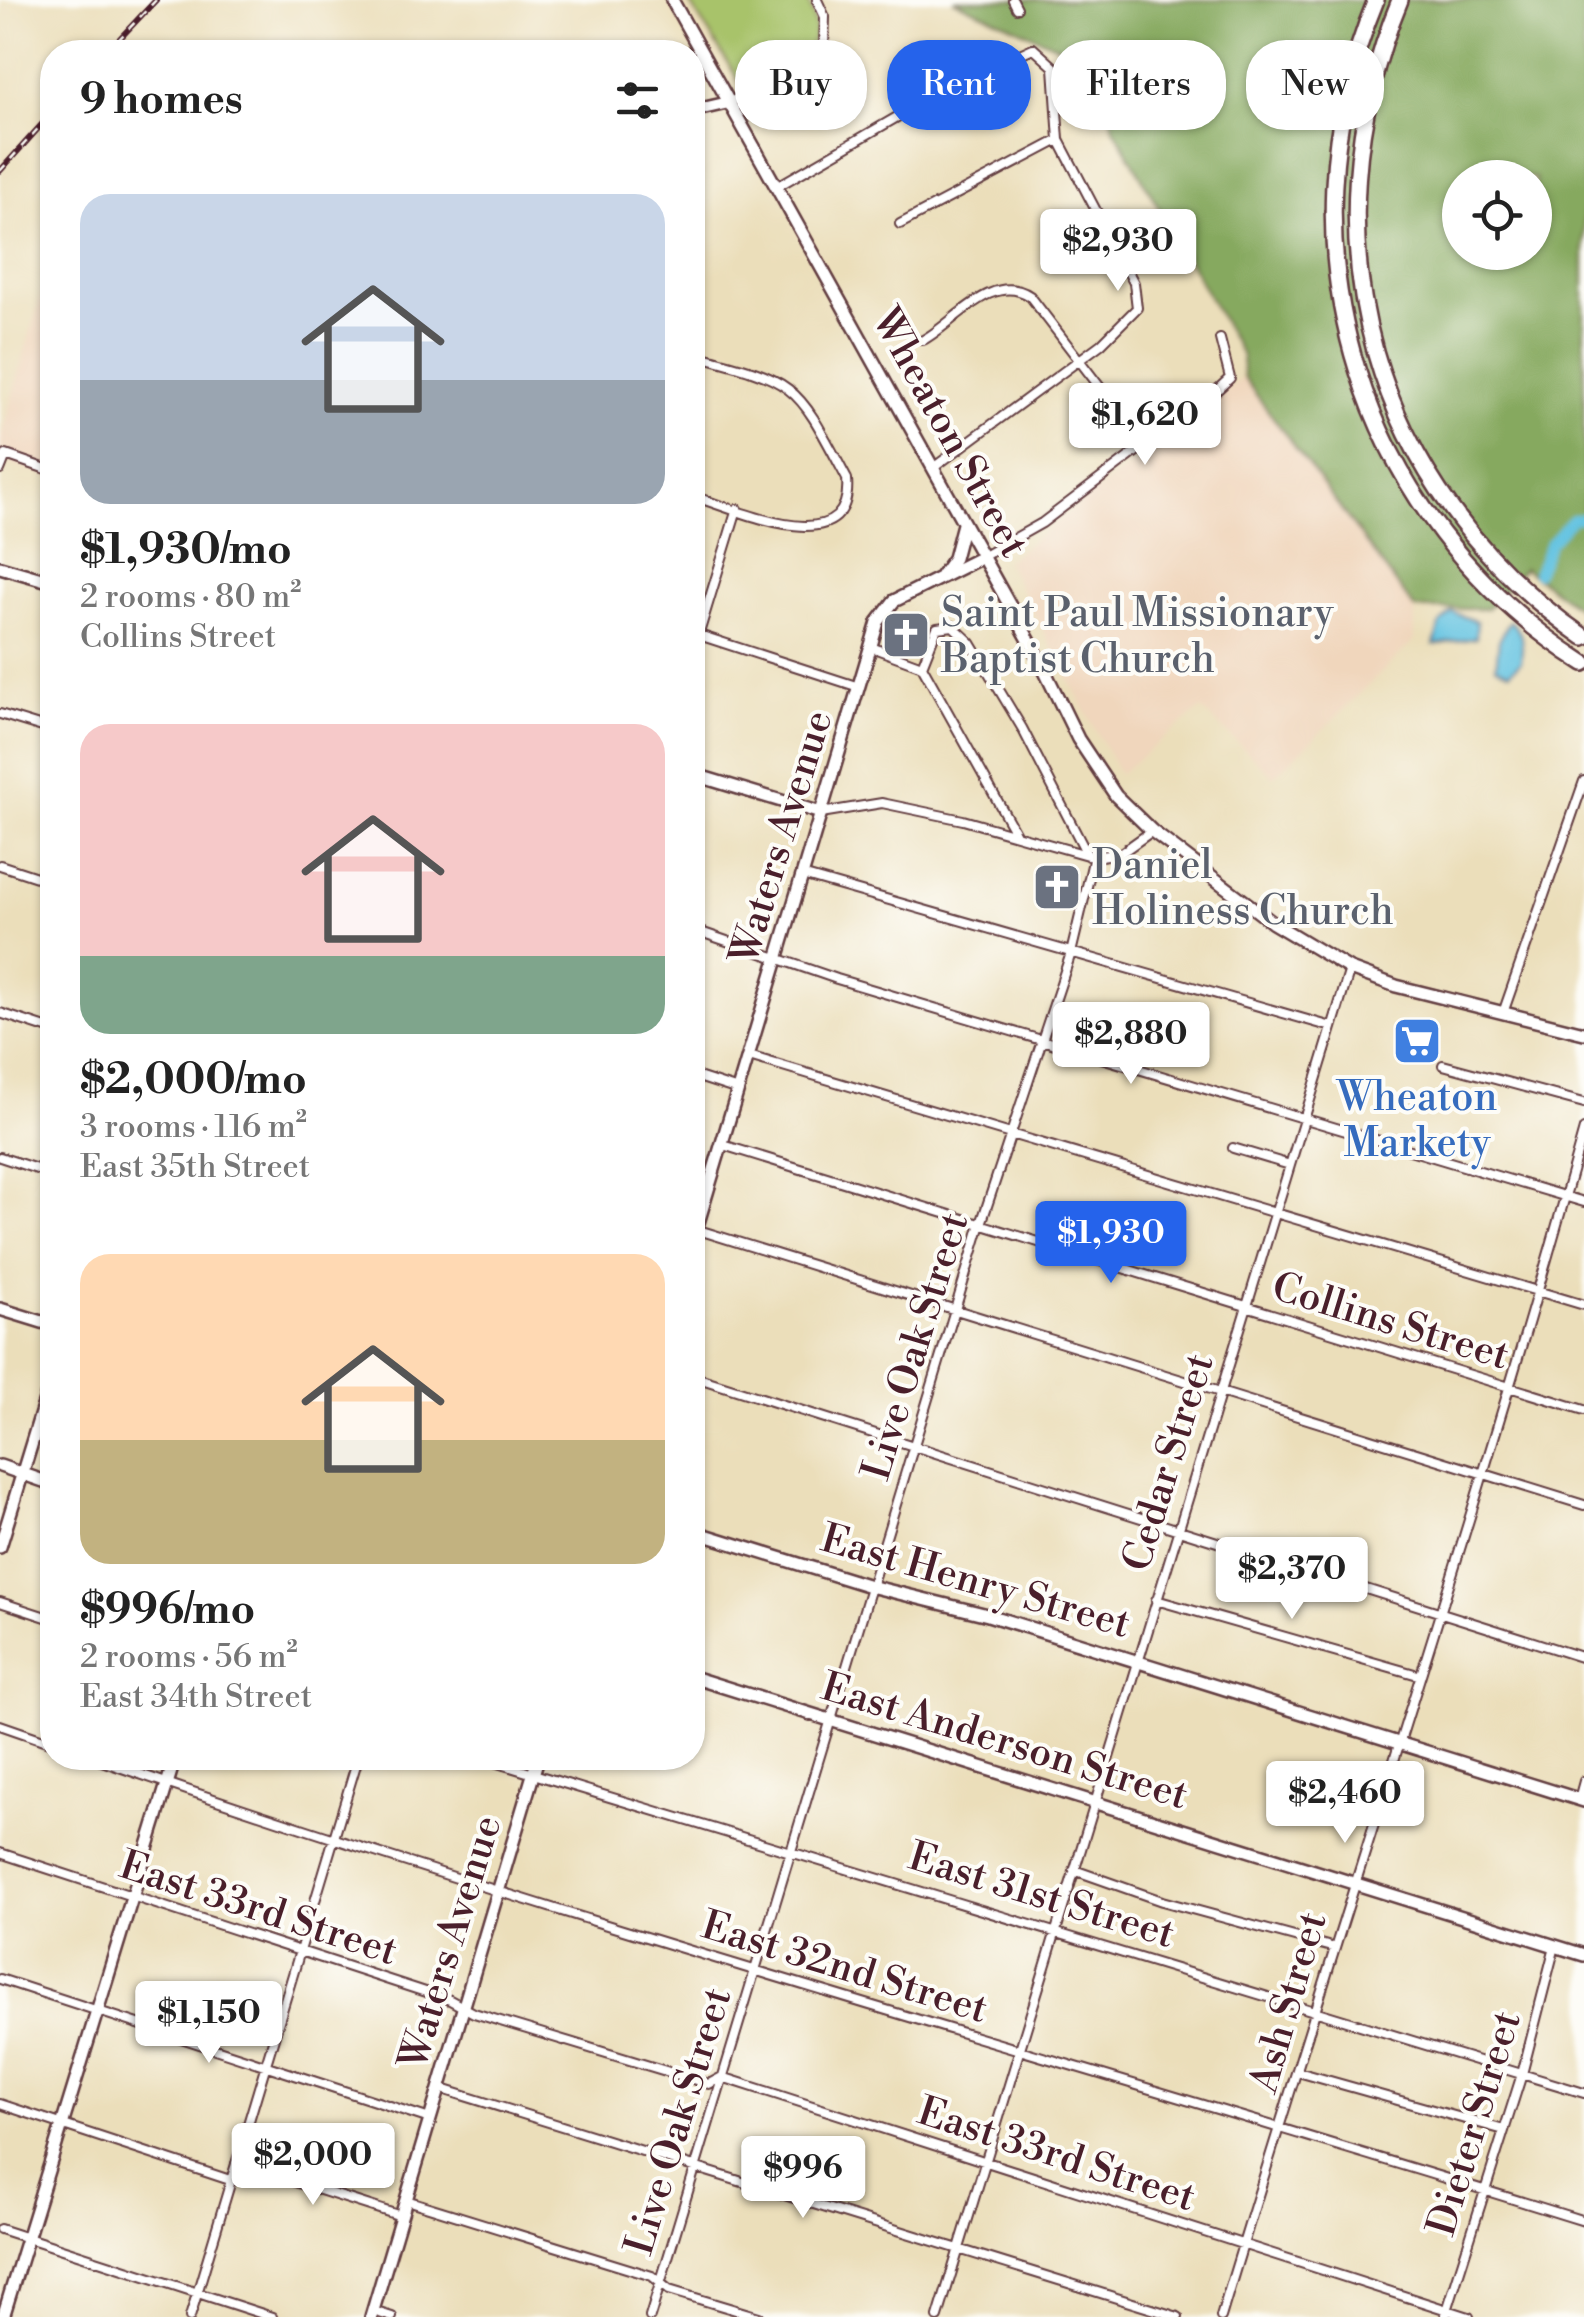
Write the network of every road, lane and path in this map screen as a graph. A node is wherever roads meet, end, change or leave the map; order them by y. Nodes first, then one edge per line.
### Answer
1 (672, 0) edge
2 (818, 0) edge
3 (1376, 0) edge
4 (1400, 0) edge
5 (695, 40) edge
6 (705, 57) edge
7 (731, 102) junction
8 (705, 108) edge
9 (1059, 140) junction
10 (778, 186) junction
11 (900, 224) dead end
12 (1220, 339) dead end
13 (923, 340) dead end
14 (705, 358) edge
15 (1078, 359) junction
16 (1145, 446) junction
17 (40, 467) edge
18 (933, 468) junction
19 (0, 470) edge
20 (705, 500) edge
21 (737, 510) junction
22 (963, 524) junction
23 (982, 557) junction
24 (0, 567) edge
25 (940, 578) junction
26 (40, 579) edge
27 (705, 615) edge
28 (705, 637) edge
29 (1584, 637) edge
30 (871, 647) junction
31 (1584, 663) edge
32 (922, 666) junction
33 (859, 687) junction
34 (0, 714) edge
35 (40, 726) edge
36 (705, 778) edge
37 (1584, 780) edge
38 (822, 813) junction
39 (1570, 824) junction
40 (1584, 828) edge
41 (1152, 831) junction
42 (1016, 834) junction
43 (1091, 857) junction
44 (0, 865) edge
45 (802, 876) junction
46 (40, 878) edge
47 (705, 932) edge
48 (1070, 953) junction
49 (777, 960) junction
50 (1350, 969) junction
51 (0, 1013) edge
52 (1504, 1013) junction
53 (40, 1026) edge
54 (1332, 1026) junction
55 (1584, 1033) edge
56 (1041, 1040) junction
57 (748, 1056) junction
58 (1443, 1065) dead end
59 (705, 1080) edge
60 (738, 1090) junction
61 (1584, 1103) edge
62 (1303, 1118) junction
63 (1584, 1129) edge
64 (1012, 1132) junction
65 (722, 1145) junction
66 (1234, 1148) dead end
67 (0, 1157) edge
68 (1290, 1165) junction
69 (40, 1170) edge
70 (1566, 1195) junction
71 (705, 1196) edge
72 (1584, 1202) edge
73 (1276, 1211) junction
74 (980, 1227) junction
75 (705, 1232) edge
76 (1540, 1291) junction
77 (1584, 1304) edge
78 (1246, 1307) junction
79 (0, 1309) edge
80 (957, 1310) junction
81 (40, 1321) edge
82 (705, 1380) edge
83 (1511, 1388) junction
84 (1221, 1392) junction
85 (1584, 1410) edge
86 (40, 1419) edge
87 (917, 1447) junction
88 (0, 1466) edge
89 (24, 1474) junction
90 (1482, 1474) junction
91 (40, 1480) edge
92 (1584, 1505) edge
93 (1178, 1530) junction
94 (705, 1535) edge
95 (0, 1547) edge
96 (870, 1586) junction
97 (1156, 1600) junction
98 (0, 1602) edge
99 (1439, 1612) junction
100 (40, 1615) edge
101 (1584, 1658) edge
102 (1137, 1662) junction
103 (1418, 1676) junction
104 (705, 1681) edge
105 (829, 1719) junction
106 (0, 1725) edge
107 (40, 1740) edge
108 (1396, 1746) junction
109 (128, 1770) edge
110 (172, 1770) edge
111 (354, 1770) edge
112 (521, 1770) edge
113 (535, 1770) edge
114 (534, 1774) junction
115 (1584, 1781) edge
116 (168, 1784) junction
117 (1581, 1800) edge
118 (1093, 1801) junction
119 (334, 1839) junction
120 (791, 1849) junction
121 (0, 1853) edge
122 (1074, 1870) junction
123 (1352, 1884) junction
124 (499, 1890) junction
125 (133, 1897) junction
126 (1057, 1931) junction
127 (1555, 1946) junction
128 (1335, 1948) junction
129 (300, 1953) junction
130 (1584, 1955) edge
131 (754, 1970) junction
132 (0, 1979) edge
133 (463, 2006) junction
134 (1318, 2010) junction
135 (98, 2011) junction
136 (1019, 2051) junction
137 (266, 2065) junction
138 (1298, 2072) junction
139 (1522, 2074) junction
140 (722, 2078) junction
141 (440, 2088) junction
142 (1584, 2093) edge
143 (0, 2104) edge
144 (430, 2119) junction
145 (62, 2125) junction
146 (1280, 2128) junction
147 (1504, 2130) junction
148 (987, 2162) junction
149 (236, 2164) junction
150 (694, 2169) junction
151 (230, 2180) junction
152 (1487, 2190) junction
153 (406, 2200) junction
154 (401, 2216) junction
155 (1584, 2221) edge
156 (0, 2229) edge
157 (27, 2238) junction
158 (1242, 2244) junction
159 (957, 2248) junction
160 (660, 2282) junction
161 (196, 2294) junction
162 (1446, 2313) edge
163 (372, 2314) edge
164 (3, 2317) edge
165 (190, 2317) edge
166 (272, 2317) edge
167 (392, 2317) edge
168 (650, 2317) edge
169 (759, 2317) edge
170 (938, 2317) edge
171 (1178, 2317) edge
172 (1221, 2317) edge
173 (1469, 2317) edge

1 - 5 main road, Wheaton Street
2 - 7 street
3 - 31 highway
4 - 29 highway
6 - 7 main road, Wheaton Street
7 - 8 main road
7 - 10 main road, Wheaton Street
9 - 10 street
9 - 11 street
9 - 15 street
10 - 18 main road, Wheaton Street
12 - 16 street
13 - 15 street
14 - 21 street
15 - 16 street
15 - 18 street
16 - 23 street
17 - 19 street
18 - 22 main road, Wheaton Street
20 - 21 street
21 - 27 street
22 - 23 main road, Wheaton Street
22 - 25 main road
23 - 25 main road
23 - 41 main road, Wheaton Street
24 - 26 main road
25 - 30 main road, Waters Avenue
28 - 33 street
30 - 32 street
30 - 33 main road, Waters Avenue
32 - 42 street
32 - 43 street
33 - 38 main road, Waters Avenue
34 - 35 street
36 - 38 main road
37 - 39 street
38 - 42 street
38 - 45 main road, Waters Avenue
39 - 40 street
39 - 52 street
41 - 43 street
41 - 50 main road, Wheaton Street
42 - 43 street
43 - 48 street, Live Oak Street
44 - 46 street
45 - 48 street
45 - 49 main road, Waters Avenue
47 - 49 street
48 - 54 street
48 - 56 street, Live Oak Street
49 - 56 street
49 - 57 main road, Waters Avenue
50 - 52 main road, Wheaton Street
50 - 54 street, Cedar Street
51 - 53 street
52 - 55 main road, Wheaton Street
54 - 62 street, Cedar Street
56 - 62 street
56 - 64 street, Live Oak Street
57 - 60 main road, Waters Avenue
57 - 64 street
58 - 61 street
59 - 60 street
60 - 65 main road, Waters Avenue
62 - 68 street, Cedar Street
62 - 70 street
63 - 70 street, Ash Street
64 - 73 street
64 - 74 street, Live Oak Street
65 - 71 main road, Waters Avenue
65 - 74 street, Collins Street
66 - 68 street
67 - 69 street
68 - 73 street, Cedar Street
70 - 72 street
70 - 76 street, Ash Street
73 - 76 street
73 - 78 street, Cedar Street
74 - 78 street, Collins Street
74 - 80 street, Live Oak Street
75 - 80 street
76 - 77 street
76 - 83 street, Ash Street
78 - 83 street, Collins Street
78 - 84 street, Cedar Street
79 - 81 main road
80 - 84 street
80 - 87 street, Live Oak Street
82 - 87 street
83 - 85 street, Collins Street
83 - 90 street, Ash Street
84 - 90 street
84 - 93 street, Cedar Street
86 - 89 main road
87 - 93 street
87 - 96 street, Live Oak Street
88 - 89 main road
89 - 91 main road
89 - 95 main road
90 - 92 street
90 - 99 street, Ash Street
93 - 97 street, Cedar Street
93 - 99 street
94 - 96 main road, East Henry Street
96 - 102 main road, East Henry Street
96 - 105 street, Live Oak Street
97 - 102 street, Cedar Street
97 - 103 street
98 - 100 street
99 - 101 street
99 - 103 street, Ash Street
102 - 108 main road, East Henry Street
102 - 118 street, Cedar Street
103 - 108 street, Ash Street
104 - 105 main road, East Anderson Street
105 - 118 main road, East Anderson Street
105 - 120 street, Live Oak Street
106 - 107 street
108 - 117 main road, East Henry Street
108 - 123 street, Ash Street
109 - 116 street, East 32nd Street
110 - 116 main road
111 - 119 street
112 - 114 street, East 31st Street
113 - 114 main road, Waters Avenue
114 - 120 street, East 31st Street
114 - 124 main road, Waters Avenue
115 - 117 street
116 - 119 street, East 32nd Street
116 - 125 main road
118 - 122 street, Cedar Street
118 - 123 main road, East Anderson Street
119 - 124 street, East 32nd Street
119 - 129 street
120 - 126 street, East 31st Street
120 - 131 street, Live Oak Street
121 - 125 street, East 33rd Street
122 - 126 street, Cedar Street
122 - 128 street
123 - 127 main road, East Anderson Street
123 - 128 street, Ash Street
124 - 131 street, East 32nd Street
124 - 133 main road, Waters Avenue
125 - 129 street, East 33rd Street
125 - 135 main road
126 - 134 street, East 31st Street
126 - 136 street, Cedar Street
127 - 130 main road, East Anderson Street
127 - 139 street, Dieter Street
128 - 134 street, Ash Street
129 - 133 street, East 33rd Street
129 - 137 street
131 - 136 street, East 32nd Street
131 - 140 street, Live Oak Street
132 - 135 street
133 - 140 street, East 33rd Street
133 - 141 main road, Waters Avenue
134 - 138 street, Ash Street
134 - 139 street, East 31st Street
135 - 137 street
135 - 145 main road
136 - 146 street, East 32nd Street
136 - 148 street, Cedar Street
137 - 144 street
137 - 149 street
138 - 146 street, Ash Street
138 - 147 street
139 - 142 street, East 31st Street
139 - 147 street, Dieter Street
140 - 148 street, East 33rd Street
140 - 150 street, Live Oak Street
141 - 144 main road, Waters Avenue
141 - 150 street
143 - 145 street
144 - 153 main road, Waters Avenue
145 - 151 street
145 - 157 main road
146 - 152 street, East 32nd Street
146 - 158 street, Ash Street
147 - 152 street, Dieter Street
148 - 158 street, East 33rd Street
148 - 159 street, Cedar Street
149 - 151 street
149 - 154 street
150 - 159 street
150 - 160 street, Live Oak Street
151 - 161 street
152 - 155 street, East 32nd Street
152 - 162 street, Dieter Street
153 - 154 main road, Waters Avenue
153 - 160 street
154 - 163 main road, Waters Avenue
156 - 157 street
157 - 161 street
157 - 164 main road
158 - 162 street, East 33rd Street
158 - 172 street, Ash Street
159 - 170 street, Cedar Street
159 - 171 street
160 - 168 street, Live Oak Street
160 - 169 street
161 - 165 street
161 - 166 street
162 - 173 street, East 33rd Street
163 - 167 street

